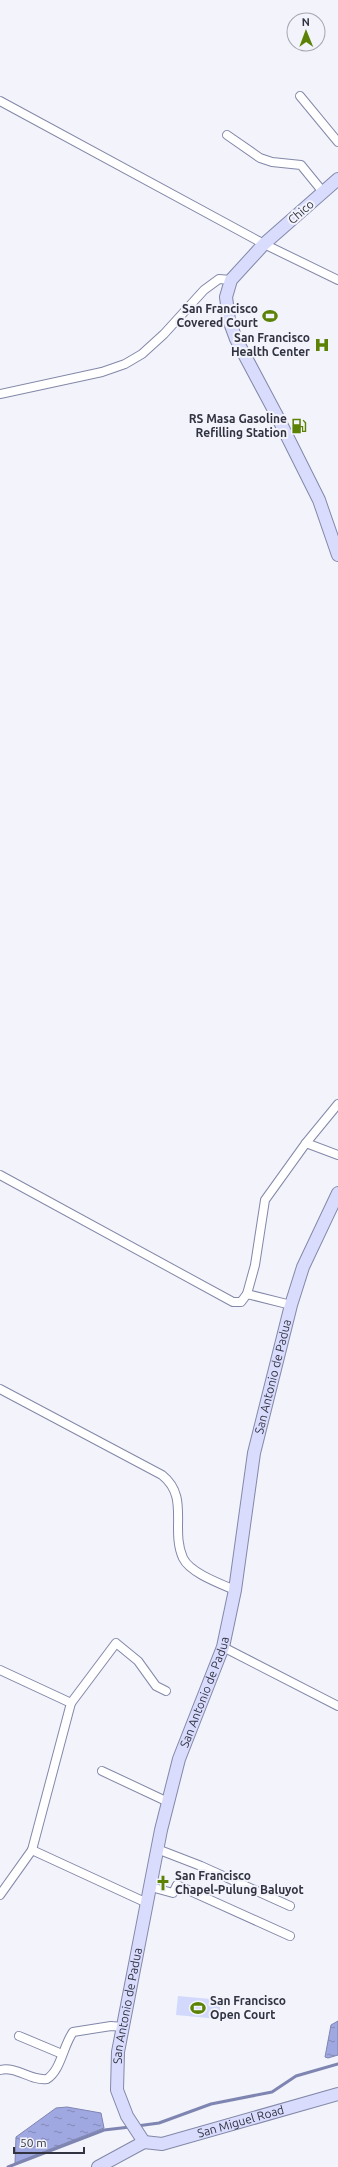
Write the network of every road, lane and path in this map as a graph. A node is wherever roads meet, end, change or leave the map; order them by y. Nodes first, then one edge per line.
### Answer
1 (300, 96) dead end
2 (0, 101) edge
3 (227, 135) dead end
4 (338, 142) edge
5 (338, 180) edge
6 (323, 192) junction
7 (264, 244) junction
8 (231, 280) junction
9 (338, 280) edge
10 (0, 394) edge
11 (338, 555) edge
12 (338, 1104) edge
13 (306, 1143) junction
14 (338, 1155) edge
15 (0, 1174) edge
16 (338, 1193) edge
17 (247, 1294) junction
18 (291, 1305) junction
19 (0, 1389) edge
20 (235, 1590) junction
21 (223, 1647) junction
22 (0, 1670) edge
23 (166, 1691) dead end
24 (71, 1703) junction
25 (338, 1706) edge
26 (102, 1771) dead end
27 (168, 1802) junction
28 (157, 1849) junction
29 (32, 1850) junction
30 (151, 1887) junction
31 (0, 1895) edge
32 (147, 1903) junction
33 (290, 1906) dead end
34 (290, 1936) dead end
35 (123, 2027) junction
36 (19, 2036) dead end
37 (62, 2054) junction
38 (0, 2070) edge
39 (338, 2094) edge
40 (141, 2138) junction
41 (98, 2167) edge

1 - 4 street
2 - 7 street
3 - 6 street
5 - 6 street, Chico
6 - 7 street, Chico
7 - 8 street
7 - 9 street
8 - 10 street
8 - 11 street
12 - 13 street
13 - 14 street
13 - 17 street
15 - 17 street
16 - 18 street, San Antonio de Padua
17 - 18 street
18 - 20 street, San Antonio de Padua
19 - 20 street
20 - 21 street, San Antonio de Padua
21 - 25 street
21 - 27 street, San Antonio de Padua
22 - 24 street
23 - 24 street
24 - 29 street
26 - 27 street
27 - 28 street, San Antonio de Padua
28 - 30 street, San Antonio de Padua
28 - 33 street
29 - 31 street
29 - 32 street
30 - 32 street, San Antonio de Padua
30 - 34 street
32 - 35 street, San Antonio de Padua
35 - 37 street
35 - 40 street, San Antonio de Padua
36 - 37 street
37 - 38 street
39 - 40 street, San Miguel Road
40 - 41 street

